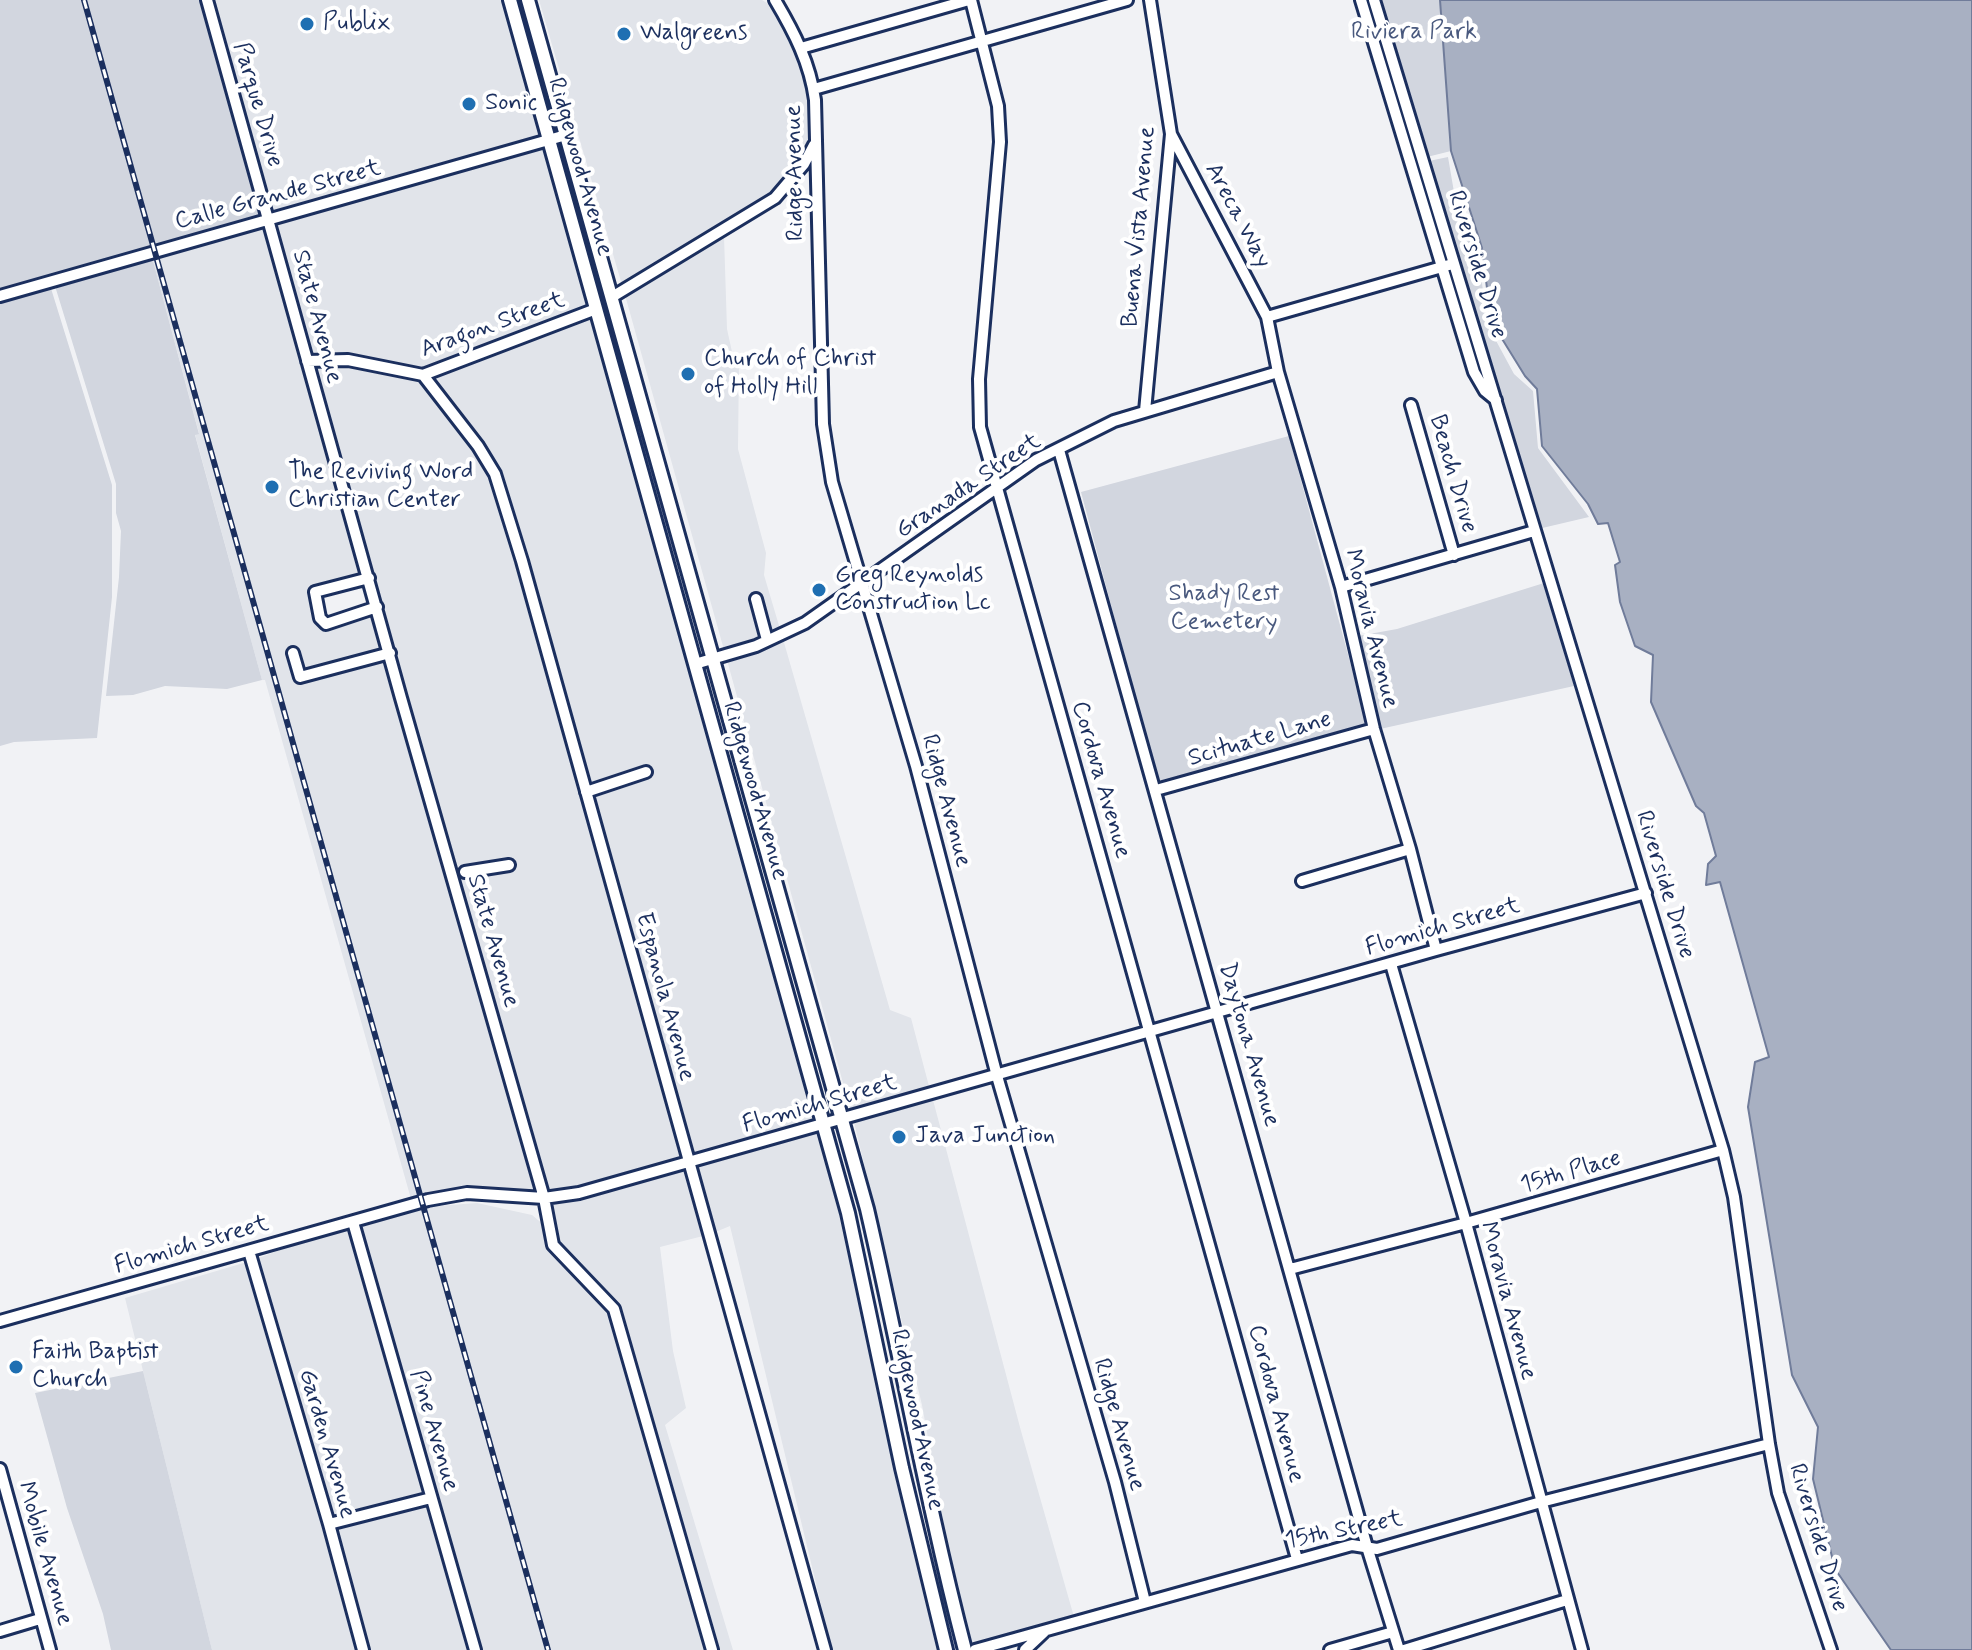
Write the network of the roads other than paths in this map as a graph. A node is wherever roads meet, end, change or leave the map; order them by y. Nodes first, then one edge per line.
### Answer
1 (207, 0) edge
2 (510, 0) edge
3 (528, 0) edge
4 (970, 0) edge
5 (1127, 0) edge
6 (1150, 0) edge
7 (1361, 0) edge
8 (1374, 0) edge
9 (774, 1) edge
10 (983, 40) junction
11 (801, 48) junction
12 (814, 89) junction
13 (1171, 134) junction
14 (566, 135) junction
15 (549, 141) junction
16 (815, 143) junction
17 (269, 221) junction
18 (1456, 263) junction
19 (1443, 266) junction
20 (0, 296) edge
21 (612, 297) junction
22 (596, 309) junction
23 (1267, 317) junction
24 (307, 361) junction
25 (1278, 372) junction
26 (423, 375) junction
27 (1496, 400) junction
28 (1411, 405) dead end
29 (1145, 411) junction
30 (1059, 450) junction
31 (996, 487) junction
32 (1534, 531) junction
33 (1454, 555) junction
34 (369, 578) junction
35 (862, 585) junction
36 (1341, 587) junction
37 (756, 599) dead end
38 (377, 607) junction
39 (767, 640) junction
40 (293, 653) dead end
41 (390, 653) junction
42 (713, 659) junction
43 (695, 664) junction
44 (1374, 729) junction
45 (646, 772) dead end
46 (1156, 790) junction
47 (586, 792) junction
48 (1410, 849) junction
49 (509, 865) dead end
50 (465, 872) dead end
51 (1302, 881) dead end
52 (1646, 893) junction
53 (1436, 950) junction
54 (1391, 964) junction
55 (1218, 1013) junction
56 (1151, 1033) junction
57 (997, 1076) junction
58 (843, 1120) junction
59 (825, 1125) junction
60 (1723, 1150) junction
61 (688, 1163) junction
62 (544, 1198) junction
63 (353, 1222) junction
64 (1466, 1223) junction
65 (249, 1251) junction
66 (1290, 1269) junction
67 (0, 1321) edge
68 (1769, 1444) junction
69 (0, 1469) edge
70 (431, 1498) junction
71 (1541, 1502) junction
72 (329, 1524) junction
73 (1367, 1547) junction
74 (1297, 1559) junction
75 (1567, 1600) junction
76 (1145, 1602) junction
77 (40, 1619) junction
78 (1046, 1630) junction
79 (0, 1631) edge
80 (1393, 1632) junction
81 (50, 1650) edge
82 (363, 1650) edge
83 (475, 1650) edge
84 (712, 1650) edge
85 (825, 1650) edge
86 (946, 1650) edge
87 (965, 1650) edge
88 (975, 1650) edge
89 (1025, 1650) edge
90 (1330, 1650) edge
91 (1402, 1650) edge
92 (1582, 1650) edge
93 (1831, 1650) edge

1 - 17 street, Parque Drive
2 - 15 main road, Ridgewood Avenue
3 - 14 main road, Ridgewood Avenue
4 - 10 street, Cordova Avenue
4 - 11 street
5 - 10 street
6 - 13 street, Buena Vista Avenue
7 - 19 street
8 - 18 street, Riverside Drive
9 - 11 street, Ridge Avenue
10 - 12 street
10 - 31 street, Cordova Avenue
11 - 12 street, Ridge Avenue
12 - 16 street, Ridge Avenue
13 - 23 street, Areca Way
13 - 29 street, Buena Vista Avenue
14 - 15 street, Calle Grande Street
14 - 21 main road, Ridgewood Avenue
15 - 17 street, Calle Grande Street
15 - 22 main road, Ridgewood Avenue
16 - 21 street
16 - 35 street, Ridge Avenue
17 - 20 street, Calle Grande Street
17 - 24 street, State Avenue
18 - 19 street
18 - 27 street, Riverside Drive
19 - 23 street
19 - 27 street
21 - 42 main road, Ridgewood Avenue
22 - 26 street, Aragon Street
22 - 43 main road, Ridgewood Avenue
23 - 25 street, Moravia Avenue
24 - 26 street, Aragon Street
24 - 34 street, State Avenue
25 - 29 street, Granada Street
25 - 36 street, Moravia Avenue
26 - 47 street, Espanola Avenue
27 - 32 street, Riverside Drive
28 - 33 street, Beach Drive
29 - 30 street, Granada Street
30 - 31 street, Granada Street
30 - 46 street, Daytona Avenue
31 - 35 street, Granada Street
31 - 56 street, Cordova Avenue
32 - 33 street
32 - 52 street, Riverside Drive
33 - 36 street
34 - 38 street, State Avenue
34 - 38 street
35 - 39 street, Granada Street
35 - 57 street, Ridge Avenue
36 - 44 street, Moravia Avenue
37 - 39 street
38 - 41 street, State Avenue
39 - 42 street, Granada Street
40 - 41 street
41 - 62 street, State Avenue
42 - 43 street, Granada Street
42 - 58 main road, Ridgewood Avenue
43 - 59 main road, Ridgewood Avenue
44 - 46 street, Scituate Lane
44 - 48 street, Moravia Avenue
45 - 47 street
46 - 55 street, Daytona Avenue
47 - 61 street, Espanola Avenue
48 - 51 street
48 - 53 street, Moravia Avenue
49 - 50 street
52 - 53 street, Flomich Street
52 - 60 street, Riverside Drive
53 - 54 street, Flomich Street
54 - 55 street, Flomich Street
54 - 64 street, Moravia Avenue
55 - 56 street, Flomich Street
55 - 66 street, Daytona Avenue
56 - 57 street, Flomich Street
56 - 74 street, Cordova Avenue
57 - 58 street, Flomich Street
57 - 76 street, Ridge Avenue
58 - 59 street, Flomich Street
58 - 87 main road, Ridgewood Avenue
59 - 61 street, Flomich Street
59 - 86 main road, Ridgewood Avenue
60 - 64 street, 15th Place
60 - 68 street, Riverside Drive
61 - 62 street, Flomich Street
61 - 85 street, Espanola Avenue
62 - 63 street, Flomich Street
62 - 84 street, State Avenue
63 - 65 street, Flomich Street
63 - 70 street, Pine Avenue
64 - 66 street, 15th Place
64 - 71 street, Moravia Avenue
65 - 67 street, Flomich Street
65 - 72 street, Garden Avenue
66 - 73 street, Daytona Avenue
68 - 71 street, 15th Street
68 - 93 street, Riverside Drive
69 - 77 street, Mobile Avenue
70 - 72 street
70 - 83 street, Pine Avenue
71 - 73 street, 15th Street
71 - 75 street, Moravia Avenue
72 - 82 street, Garden Avenue
73 - 74 street, 15th Street
73 - 80 street, Daytona Avenue
74 - 76 street, 15th Street
75 - 91 street
75 - 92 street, Moravia Avenue
76 - 78 street, 15th Street
77 - 79 street
77 - 81 street, Mobile Avenue
78 - 88 street, 15th Street
78 - 89 street
80 - 90 street
80 - 91 street, Daytona Avenue

